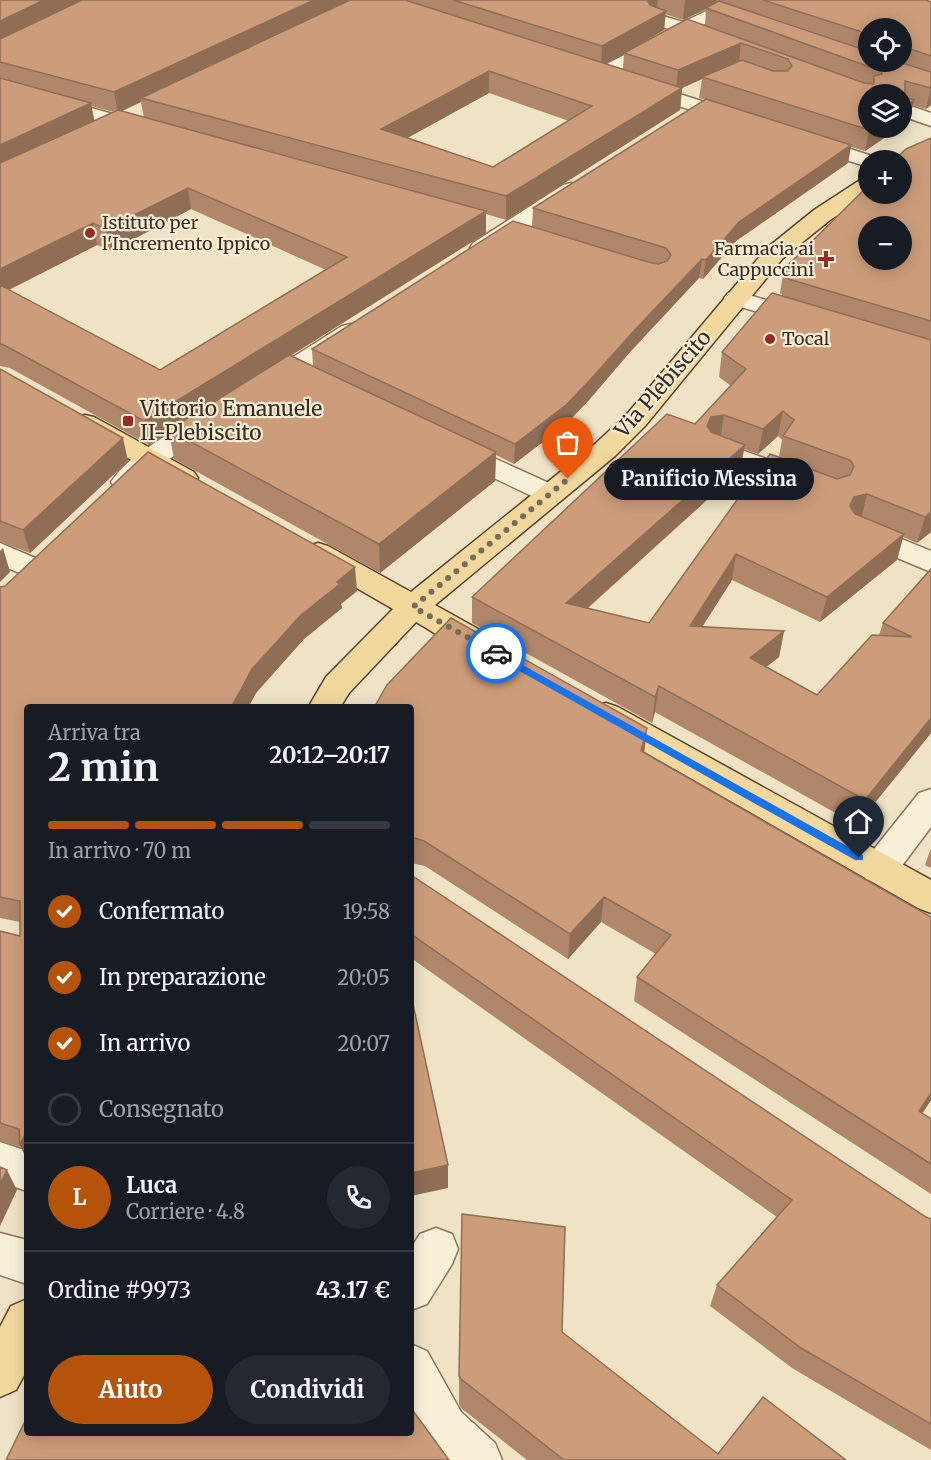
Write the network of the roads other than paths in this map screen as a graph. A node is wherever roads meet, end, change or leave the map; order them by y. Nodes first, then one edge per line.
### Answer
1 (747, 6) dead end
2 (725, 15) junction
3 (656, 19) edge
4 (684, 29) junction
5 (769, 30) edge
6 (704, 36) edge
7 (610, 70) edge
8 (590, 71) edge
9 (0, 89) edge
10 (697, 96) junction
11 (152, 107) edge
12 (912, 113) edge
13 (931, 120) edge
14 (120, 122) junction
15 (673, 125) edge
16 (757, 125) edge
17 (166, 135) edge
18 (90, 136) edge
19 (791, 136) edge
20 (858, 158) edge
21 (586, 181) edge
22 (858, 191) edge
23 (486, 224) edge
24 (520, 233) junction
25 (459, 262) edge
26 (736, 298) junction
27 (370, 319) edge
28 (822, 324) edge
29 (290, 369) junction
30 (322, 384) edge
31 (250, 395) edge
32 (230, 408) edge
33 (67, 413) edge
34 (436, 439) edge
35 (719, 450) edge
36 (150, 459) junction
37 (822, 489) edge
38 (211, 493) edge
39 (550, 494) junction
40 (109, 497) edge
41 (860, 531) edge
42 (292, 539) edge
43 (0, 553) edge
44 (931, 562) edge
45 (32, 568) edge
46 (413, 607) junction
47 (514, 664) edge
48 (577, 699) edge
49 (326, 704) edge
50 (931, 802) edge
51 (879, 869) junction
52 (931, 898) edge
53 (0, 1162) edge
54 (24, 1170) edge
55 (436, 1249) dead end
56 (0, 1254) edge
57 (24, 1261) edge
58 (414, 1283) edge
59 (24, 1328) edge
60 (414, 1373) edge
61 (0, 1374) edge
62 (478, 1460) edge

1 - 2 street
2 - 4 street
2 - 5 street
3 - 4 street
4 - 6 street
4 - 7 street
8 - 10 street
9 - 14 street
10 - 15 street
10 - 16 street
11 - 14 street
12 - 13 street
14 - 17 street
14 - 18 street
19 - 20 street
21 - 24 street
22 - 26 main road, Via Plebiscito
23 - 24 street
24 - 25 street
26 - 28 street
26 - 39 main road, Via Plebiscito
27 - 29 street
29 - 30 street
29 - 31 street
32 - 36 street
33 - 36 main road
34 - 39 street
35 - 37 street
36 - 38 main road
36 - 40 street
39 - 46 main road, Via Plebiscito
41 - 44 street
42 - 46 main road
43 - 45 street
46 - 47 main road
46 - 49 main road, Via Plebiscito
48 - 51 main road
50 - 51 street
51 - 52 main road
53 - 54 street
55 - 58 street
56 - 57 street
59 - 61 main road
60 - 62 street

